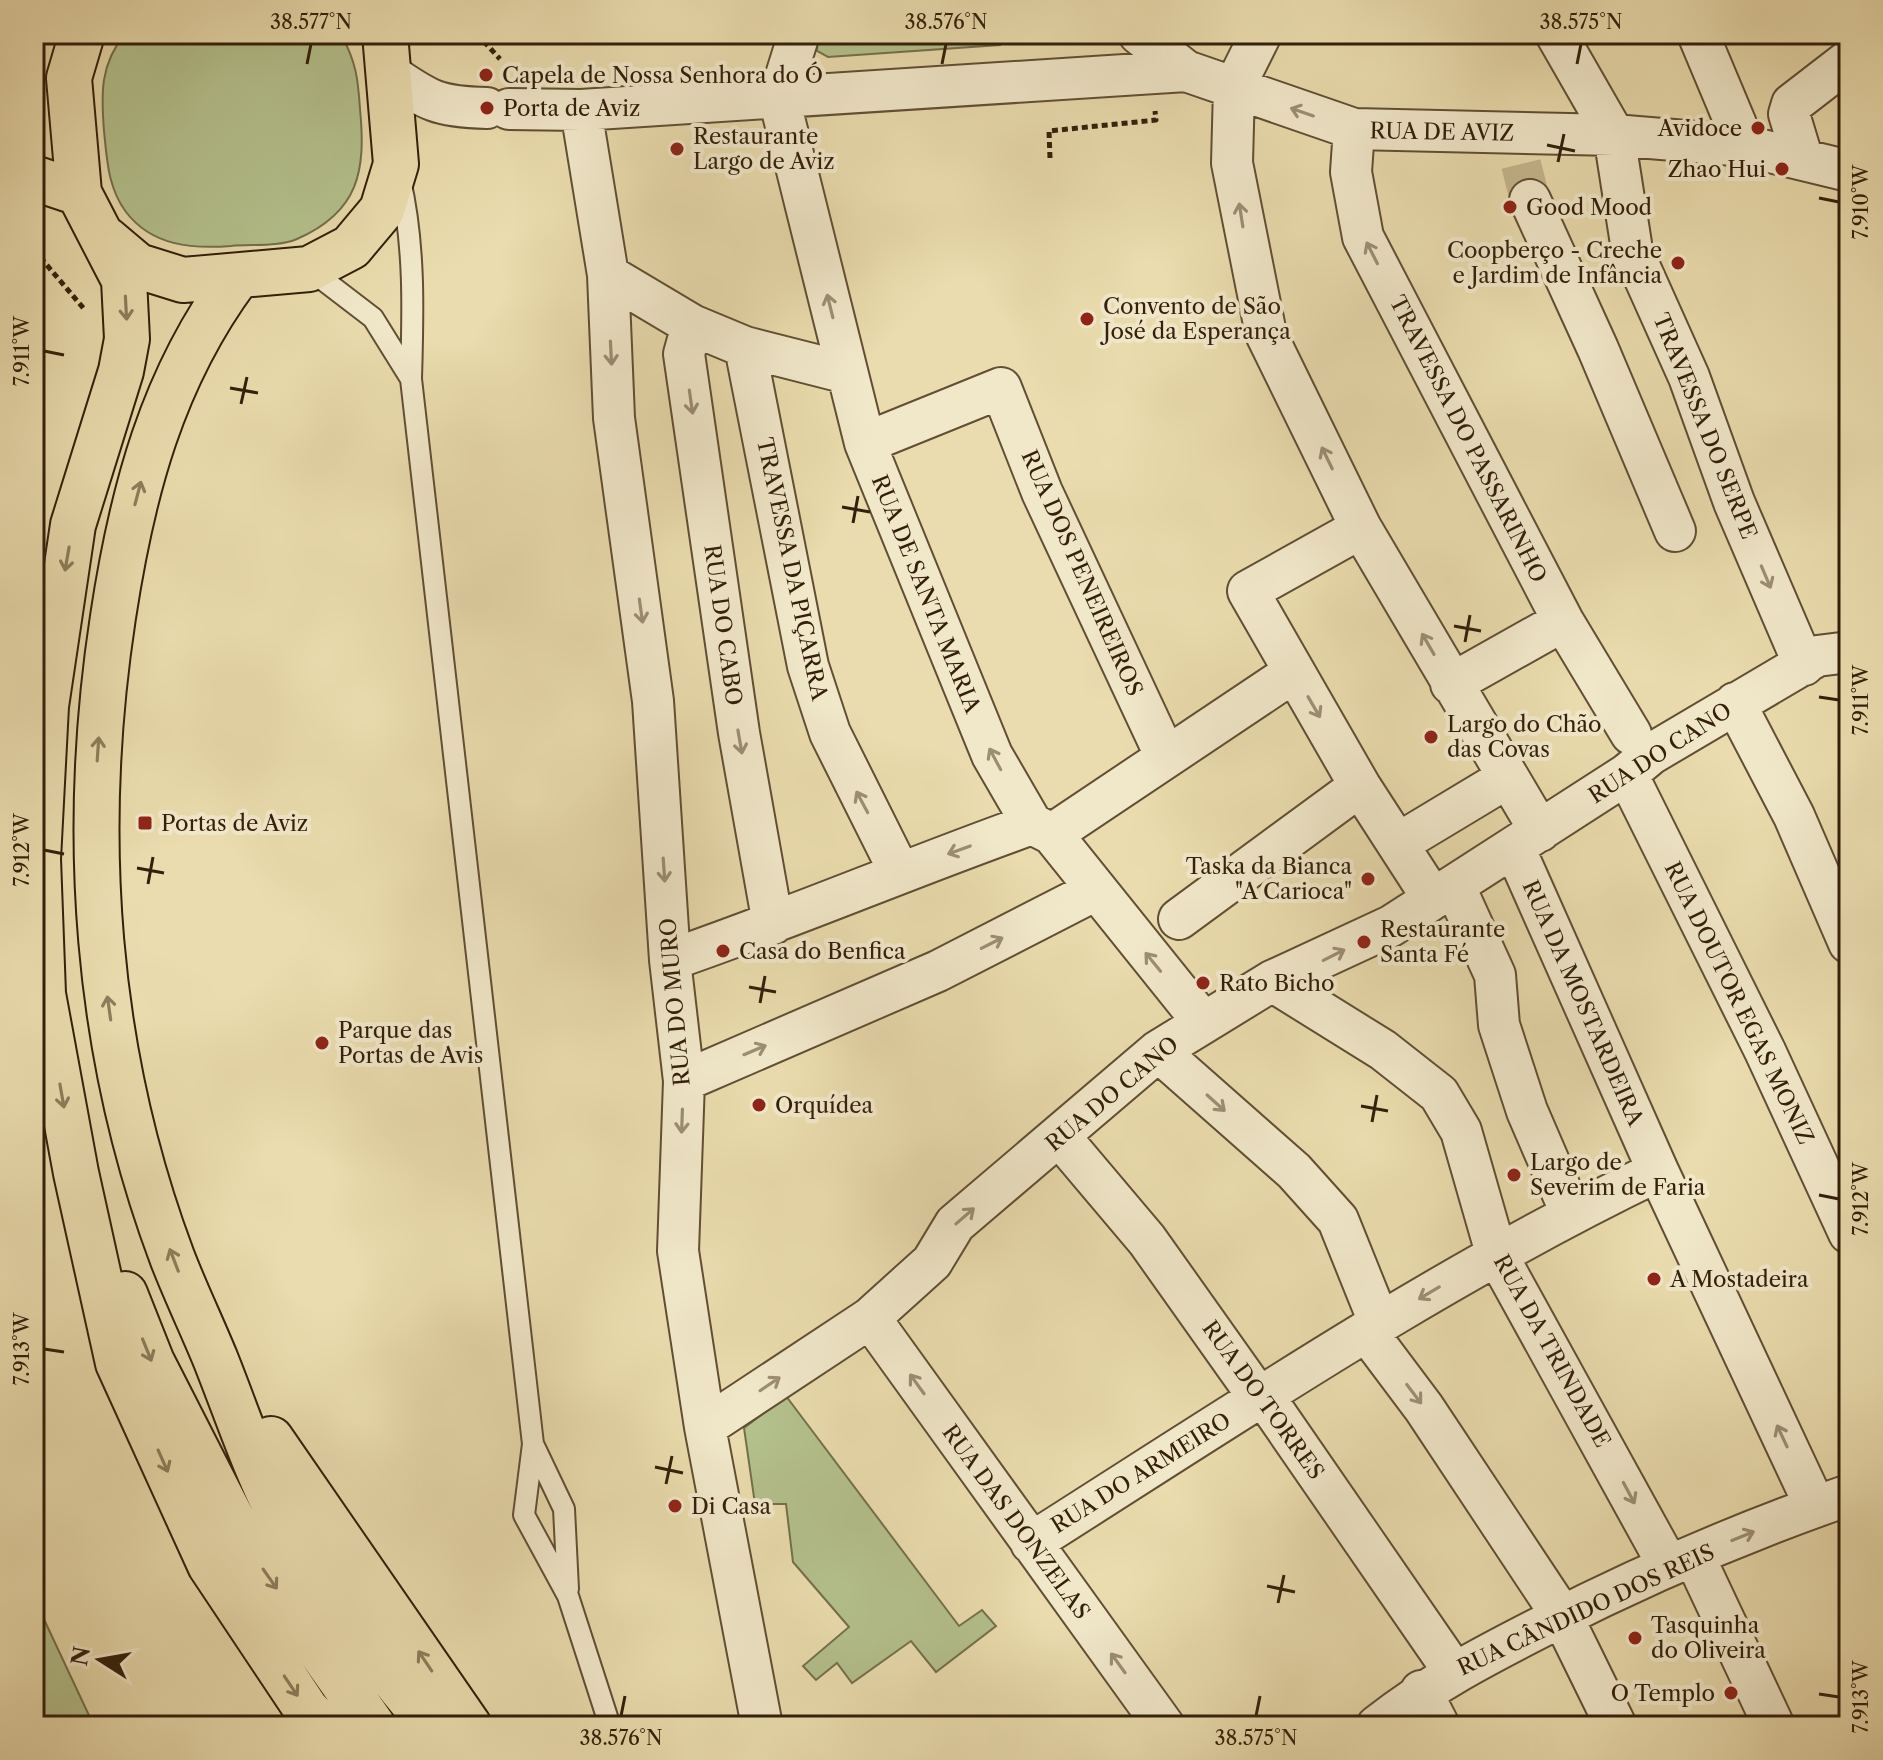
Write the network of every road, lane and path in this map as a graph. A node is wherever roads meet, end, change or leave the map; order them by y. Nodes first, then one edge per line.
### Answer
1 (82, 34) edge
2 (477, 34) edge
3 (799, 34) edge
4 (1139, 34) edge
5 (1261, 34) edge
6 (1556, 34) edge
7 (1698, 34) edge
8 (384, 48) edge
9 (500, 59) dead end
10 (1849, 60) edge
11 (1186, 71) junction
12 (51, 87) edge
13 (1234, 88) junction
14 (779, 98) junction
15 (581, 110) junction
16 (1137, 122) dead end
17 (1354, 129) junction
18 (1614, 135) junction
19 (1745, 146) junction
20 (1802, 157) junction
21 (1050, 158) dead end
22 (396, 164) junction
23 (1520, 166) junction
24 (1849, 171) edge
25 (34, 178) edge
26 (79, 193) junction
27 (101, 235) junction
28 (34, 250) edge
29 (309, 269) junction
30 (608, 275) junction
31 (238, 276) junction
32 (90, 317) dead end
33 (692, 325) junction
34 (745, 347) junction
35 (847, 373) junction
36 (411, 379) junction
37 (865, 443) junction
38 (1361, 528) junction
39 (1675, 531) dead end
40 (1563, 621) junction
41 (1849, 652) edge
42 (1804, 665) junction
43 (1294, 672) junction
44 (1451, 684) junction
45 (1735, 703) junction
46 (1631, 734) dead end
47 (1165, 755) junction
48 (1627, 774) junction
49 (1507, 778) junction
50 (1360, 786) junction
51 (1042, 829) junction
52 (1527, 839) junction
53 (1399, 843) junction
54 (899, 871) junction
55 (1096, 890) junction
56 (1444, 893) junction
57 (1179, 919) dead end
58 (773, 924) junction
59 (1849, 943) edge
60 (670, 960) junction
61 (1272, 981) junction
62 (1203, 1022) junction
63 (1158, 1051) junction
64 (684, 1081) junction
65 (1060, 1137) junction
66 (1658, 1171) junction
67 (76, 1173) junction
68 (1571, 1213) junction
69 (1849, 1233) edge
70 (1496, 1253) junction
71 (870, 1318) junction
72 (1373, 1327) junction
73 (204, 1332) junction
74 (1263, 1395) junction
75 (705, 1427) junction
76 (533, 1444) junction
77 (1838, 1507) edge
78 (1031, 1543) junction
79 (1681, 1561) junction
80 (568, 1596) junction
81 (1562, 1616) junction
82 (1438, 1681) junction
83 (322, 1726) edge
84 (373, 1726) edge
85 (432, 1726) edge
86 (469, 1726) edge
87 (610, 1726) edge
88 (762, 1726) edge
89 (1164, 1726) edge
90 (1377, 1726) edge
91 (1439, 1726) edge
92 (1616, 1726) edge
93 (1774, 1726) edge

1 - 12 main road
2 - 9 path
3 - 14 street
4 - 11 street, RUA DE AVIZ
5 - 13 street
6 - 18 street
7 - 19 street
8 - 15 street, RUA DE AVIZ
8 - 22 main road
10 - 20 street
11 - 13 street, RUA DE AVIZ
11 - 14 street, RUA DE AVIZ
12 - 26 main road
17 -> 13 street, RUA DE AVIZ
38 -> 13 street
14 - 15 street, RUA DE AVIZ
35 -> 14 street, RUA DE SANTA MARIA
15 - 30 street, RUA DO MURO
16 - 21 path
17 - 23 street, RUA DE AVIZ
40 -> 17 street, TRAVESSA DO PASSARINHO
18 - 19 street, RUA DE AVIZ
18 - 23 street, RUA DE AVIZ
18 -> 42 street, TRAVESSA DO SERPE
19 - 20 street, RUA DE AVIZ
20 - 24 street, RUA DE AVIZ
22 - 29 main road
22 - 36 lane
23 - 39 street
25 - 26 main road
26 - 27 main road
27 - 31 main road
27 -> 67 main road
28 - 32 path
29 - 31 main road
29 - 36 lane
30 - 33 street
30 -> 60 street, RUA DO MURO
73 -> 31 main road
33 - 34 street
33 -> 58 street, RUA DO CABO
34 - 35 street
54 -> 34 street, TRAVESSA DA PIÇARRA
35 - 37 street, RUA DE SANTA MARIA
36 - 76 lane
37 - 47 street, RUA DOS PENEIREIROS
51 -> 37 street, RUA DE SANTA MARIA
38 - 43 street
44 -> 38 street
40 - 44 street
40 - 46 street, TRAVESSA DO PASSARINHO
41 - 42 street, RUA DO CANO
42 - 45 street, RUA DO CANO
43 - 47 street
43 -> 50 street
44 - 49 street
45 - 48 street, RUA DO CANO
45 - 59 street
47 - 51 street
48 - 52 street, RUA DO CANO
48 - 69 street, RUA DOUTOR EGAS MONIZ
49 - 52 street
49 - 53 street
50 - 53 street
50 - 57 street
51 -> 54 street
51 - 55 street, RUA DE SANTA MARIA
52 - 56 street, RUA DO CANO
52 - 66 street, RUA DA MOSTARDEIRA
53 - 56 street
54 - 58 street
62 -> 55 street, RUA DE SANTA MARIA
64 -> 55 street
61 -> 56 street, RUA DO CANO
56 - 68 street
58 - 60 street
60 - 64 street, RUA DO MURO
61 - 62 street, RUA DO CANO
61 - 70 street, RUA DA TRINDADE
62 - 63 street, RUA DO CANO
63 - 65 street, RUA DO CANO
63 -> 72 street
64 -> 75 street, RUA DO MURO
71 -> 65 street, RUA DO CANO
65 - 74 street, RUA DO TORRES
66 - 68 street
77 -> 66 street, RUA DA MOSTARDEIRA
67 -> 83 main road
67 -> 84 main road
68 - 70 street
70 -> 72 street, RUA DO ARMEIRO
70 -> 79 street, RUA DA TRINDADE
75 -> 71 street, RUA DO CANO
78 -> 71 street, RUA DAS DONZELAS
72 - 74 street, RUA DO ARMEIRO
72 -> 81 street
73 - 85 main road
86 -> 73 main road
74 - 78 street, RUA DO ARMEIRO
74 - 82 street, RUA DO TORRES
75 - 88 street, RUA DO MURO
76 - 80 lane
76 - 80 lane
79 -> 77 street, RUA CÂNDIDO DOS REIS
89 -> 78 street, RUA DAS DONZELAS
79 - 81 street, RUA CÂNDIDO DOS REIS
79 - 93 street, RUA DA TRINDADE
80 - 87 lane
81 - 82 street, RUA CÂNDIDO DOS REIS
81 - 92 street
82 - 90 street, RUA CÂNDIDO DOS REIS
82 - 91 street, RUA DO TORRES

